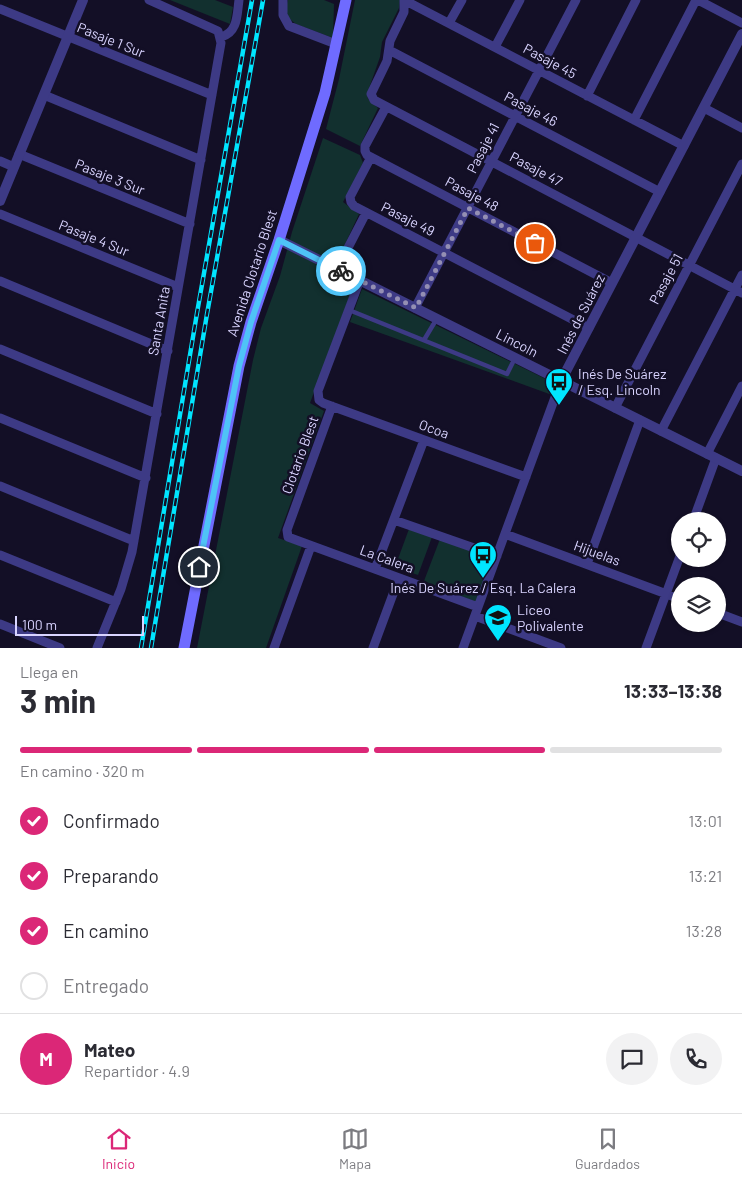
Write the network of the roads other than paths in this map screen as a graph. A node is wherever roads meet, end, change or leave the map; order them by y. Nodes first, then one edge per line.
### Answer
1 (83, 0) edge
2 (149, 0) edge
3 (239, 0) edge
4 (283, 0) edge
5 (346, 0) edge
6 (404, 0) edge
7 (462, 0) edge
8 (520, 0) edge
9 (576, 0) edge
10 (636, 0) edge
11 (697, 0) edge
12 (0, 11) edge
13 (742, 23) edge
14 (449, 24) junction
15 (742, 34) edge
16 (68, 37) junction
17 (221, 37) junction
18 (336, 44) junction
19 (495, 47) junction
20 (389, 50) junction
21 (539, 70) junction
22 (44, 96) junction
23 (212, 96) junction
24 (587, 96) junction
25 (386, 107) junction
26 (704, 108) junction
27 (515, 116) junction
28 (634, 120) junction
29 (742, 128) edge
30 (684, 146) junction
31 (19, 154) junction
32 (371, 157) junction
33 (201, 160) junction
34 (0, 161) edge
35 (492, 162) junction
36 (742, 164) edge
37 (14, 167) junction
38 (660, 192) junction
39 (0, 201) edge
40 (468, 208) junction
41 (366, 213) junction
42 (0, 214) edge
43 (190, 224) junction
44 (636, 238) junction
45 (279, 240) junction
46 (444, 253) junction
47 (689, 265) junction
48 (337, 269) junction
49 (742, 275) edge
50 (360, 280) junction
51 (0, 281) edge
52 (612, 283) junction
53 (178, 287) junction
54 (738, 291) edge
55 (416, 308) junction
56 (349, 310) junction
57 (436, 318) junction
58 (589, 328) junction
59 (424, 340) junction
60 (0, 349) edge
61 (168, 351) junction
62 (515, 358) junction
63 (561, 381) junction
64 (742, 386) edge
65 (332, 406) junction
66 (615, 408) junction
67 (157, 414) junction
68 (0, 418) edge
69 (640, 420) junction
70 (661, 431) junction
71 (424, 440) junction
72 (711, 456) junction
73 (742, 472) edge
74 (526, 477) junction
75 (146, 478) junction
76 (0, 486) edge
77 (695, 512) edge
78 (394, 520) junction
79 (505, 534) junction
80 (287, 535) joint
81 (134, 541) junction
82 (311, 546) junction
83 (0, 555) edge
84 (497, 556) junction
85 (586, 564) junction
86 (676, 567) edge
87 (375, 569) junction
88 (399, 578) junction
89 (666, 594) junction
90 (671, 596) edge
91 (116, 602) junction
92 (477, 611) junction
93 (726, 616) edge
94 (742, 622) edge
95 (0, 624) edge
96 (60, 648) edge
97 (97, 648) edge
98 (184, 648) edge
99 (274, 648) edge
100 (373, 648) edge
101 (463, 648) edge
102 (561, 648) edge
103 (646, 648) edge

1 - 16 street
2 - 17 street
3 - 17 street
4 - 18 street
5 - 18 main road, Avenida Clotario Blest
6 - 14 street, Pasaje 45
6 - 20 street
7 - 14 street
8 - 19 street
9 - 21 street, Pasaje 41
10 - 24 street
11 - 13 street
11 - 28 street
12 - 16 street, Pasaje 1 Sur
14 - 19 street, Pasaje 45
15 - 26 street, Inés de Suárez
16 - 22 street
16 - 23 street, Pasaje 1 Sur
17 - 23 street, Santa Anita
18 - 45 main road, Avenida Clotario Blest
19 - 21 street, Pasaje 45
20 - 25 street, Pasaje 47
20 - 27 street, Pasaje 46
21 - 24 street, Pasaje 45
21 - 27 street, Pasaje 41
22 - 31 street
22 - 33 street
23 - 33 street, Santa Anita
24 - 28 street, Pasaje 45
25 - 32 street
25 - 35 street, Pasaje 47
26 - 29 street
26 - 30 street, Inés de Suárez
27 - 35 street, Pasaje 41
27 - 38 street, Pasaje 46
28 - 30 street, Pasaje 45
30 - 38 street, Inés de Suárez
31 - 37 street
31 - 43 street, Pasaje 3 Sur
32 - 40 street, Pasaje 48
32 - 41 street, Pasaje 49
33 - 43 street, Santa Anita
34 - 37 street
35 - 40 street, Pasaje 41
35 - 44 street, Pasaje 47
36 - 47 street, Pasaje 51
37 - 39 street
38 - 44 street, Inés de Suárez
40 - 46 street, Pasaje 41
40 - 52 street, Pasaje 48
41 - 46 street, Pasaje 49
41 - 48 street
42 - 53 street, Pasaje 4 Sur
43 - 53 street, Santa Anita
44 - 47 street, Pasaje 47
44 - 52 street, Inés de Suárez
45 - 48 street, Lincoln
45 - 98 main road, Avenida Clotario Blest
46 - 55 street, Pasaje 41
46 - 58 street, Pasaje 49
47 - 54 street, Pasaje 47
47 - 66 street, Pasaje 51
48 - 50 street, Lincoln
49 - 54 street
50 - 55 street, Lincoln
50 - 56 street, Clotario Blest
51 - 61 street
52 - 58 street, Inés de Suárez
53 - 61 street, Santa Anita
54 - 70 street
55 - 57 street, Lincoln
56 - 59 lane
56 - 65 street, Clotario Blest
57 - 59 lane
57 - 62 street, Lincoln
58 - 63 street, Inés de Suárez
59 - 62 lane
60 - 67 street
61 - 67 street, Santa Anita
62 - 63 street, Lincoln
63 - 66 street, Lincoln
63 - 74 street, Inés de Suárez
64 - 72 street
65 - 71 street, Ocoa
65 - 80 street, Clotario Blest
66 - 69 street, Lincoln
67 - 75 street, Santa Anita
68 - 75 street
69 - 70 street, Lincoln
69 - 85 street
70 - 72 street, Lincoln
71 - 74 street, Ocoa
71 - 78 street
72 - 73 street, Lincoln
72 - 77 street
74 - 79 street, Inés de Suárez
75 - 81 street, Santa Anita
76 - 81 street
78 - 84 street
78 - 87 street
79 - 84 street, Inés de Suárez
79 - 85 street, Hijuelas
80 - 82 street, La Calera
81 - 91 street, Santa Anita
82 - 87 street, La Calera
82 - 99 street
83 - 91 street
84 - 92 street, Inés de Suárez
85 - 89 street, Hijuelas
86 - 89 street
87 - 88 street, La Calera
88 - 92 street, La Calera
88 - 100 street
89 - 90 street, Hijuelas
89 - 103 street
91 - 97 street, Santa Anita
92 - 101 street, Inés de Suárez
92 - 102 street, La Calera
93 - 94 street
95 - 96 street

